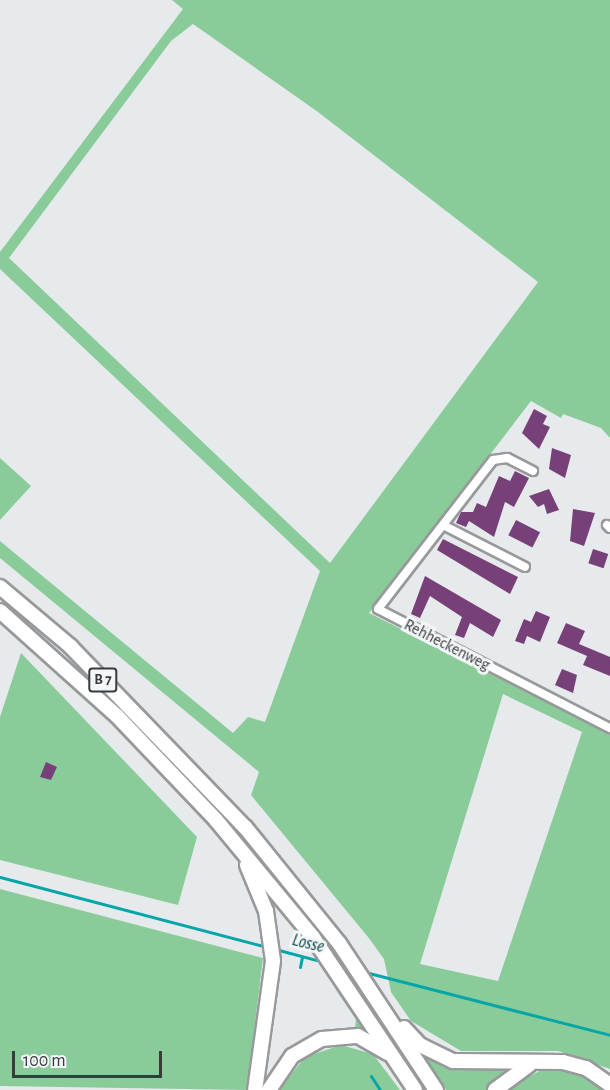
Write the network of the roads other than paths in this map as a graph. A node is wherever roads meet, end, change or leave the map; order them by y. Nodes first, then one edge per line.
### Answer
1 (533, 471) dead end
2 (443, 525) junction
3 (525, 567) dead end
4 (0, 587) edge
5 (0, 611) edge
6 (610, 728) edge
7 (233, 840) junction
8 (380, 1002) junction
9 (397, 1060) junction
10 (543, 1062) junction
11 (610, 1085) edge
12 (255, 1090) edge
13 (269, 1090) edge
14 (415, 1090) edge
15 (436, 1090) edge
16 (495, 1090) edge

1 - 2 street, Rehheckenweg
2 - 3 street
2 - 6 street, Rehheckenweg
4 - 8 highway, B 7
5 - 7 highway, B 7
7 - 9 highway, B 7
7 - 12 highway
8 - 10 highway
8 - 15 highway, B 7
9 - 13 highway
9 - 14 highway, B 7
10 - 11 highway
10 - 16 highway

